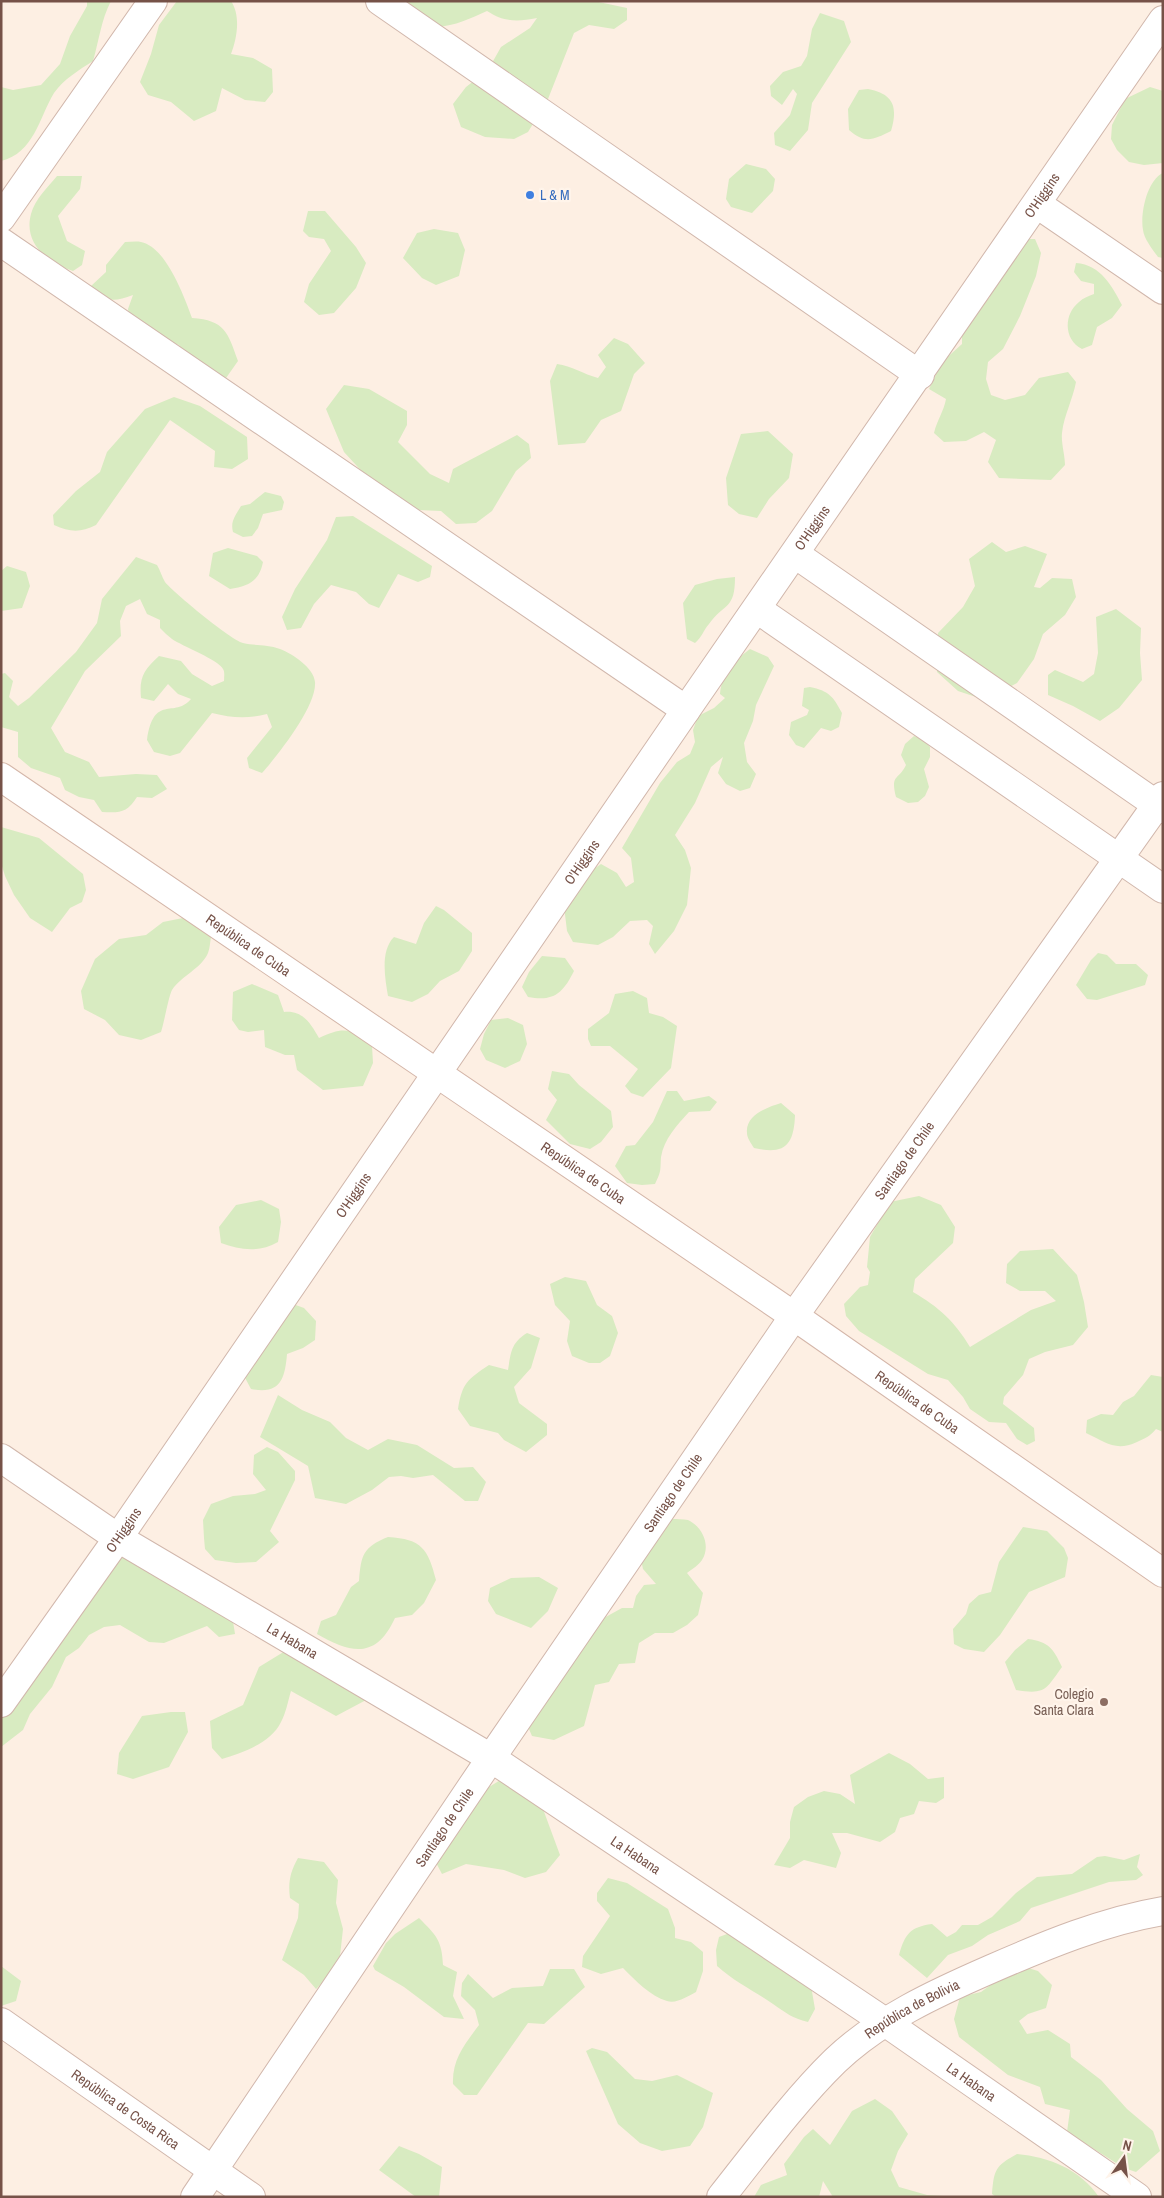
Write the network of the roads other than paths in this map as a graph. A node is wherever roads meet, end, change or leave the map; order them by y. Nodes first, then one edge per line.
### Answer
1 (153, 1) edge
2 (380, 1) edge
3 (1163, 20) edge
4 (1037, 204) junction
5 (1, 218) edge
6 (1, 242) edge
7 (1163, 290) edge
8 (920, 374) junction
9 (795, 554) junction
10 (757, 609) junction
11 (686, 710) junction
12 (1, 777) edge
13 (1161, 804) edge
14 (1119, 858) junction
15 (1163, 889) edge
16 (436, 1074) junction
17 (794, 1316) junction
18 (1, 1458) edge
19 (118, 1538) junction
20 (1163, 1573) edge
21 (1, 1703) edge
22 (491, 1758) junction
23 (1163, 1911) edge
24 (1, 2022) edge
25 (885, 2022) junction
26 (212, 2171) junction
27 (195, 2197) edge
28 (251, 2197) edge
29 (721, 2197) edge
30 (1137, 2197) edge

1 - 5 street
2 - 8 street
3 - 4 street, O'Higgins
4 - 7 street
4 - 8 street, O'Higgins
6 - 11 street
8 - 9 street, O'Higgins
9 - 10 street, O'Higgins
9 - 13 street
10 - 11 street, O'Higgins
10 - 14 street
11 - 16 street, O'Higgins
12 - 16 street, República de Cuba
13 - 14 street, Santiago de Chile
14 - 15 street
14 - 17 street, Santiago de Chile
16 - 17 street, República de Cuba
16 - 19 street, O'Higgins
17 - 20 street, República de Cuba
17 - 22 street, Santiago de Chile
18 - 19 street, La Habana
19 - 21 street, O'Higgins
19 - 22 street, La Habana
22 - 25 street, La Habana
22 - 26 street, Santiago de Chile
23 - 25 street, República de Bolivia
24 - 26 street, República de Costa Rica
25 - 29 street, República de Bolivia
25 - 30 street, La Habana
26 - 27 street, Santiago de Chile
26 - 28 street, República de Costa Rica

